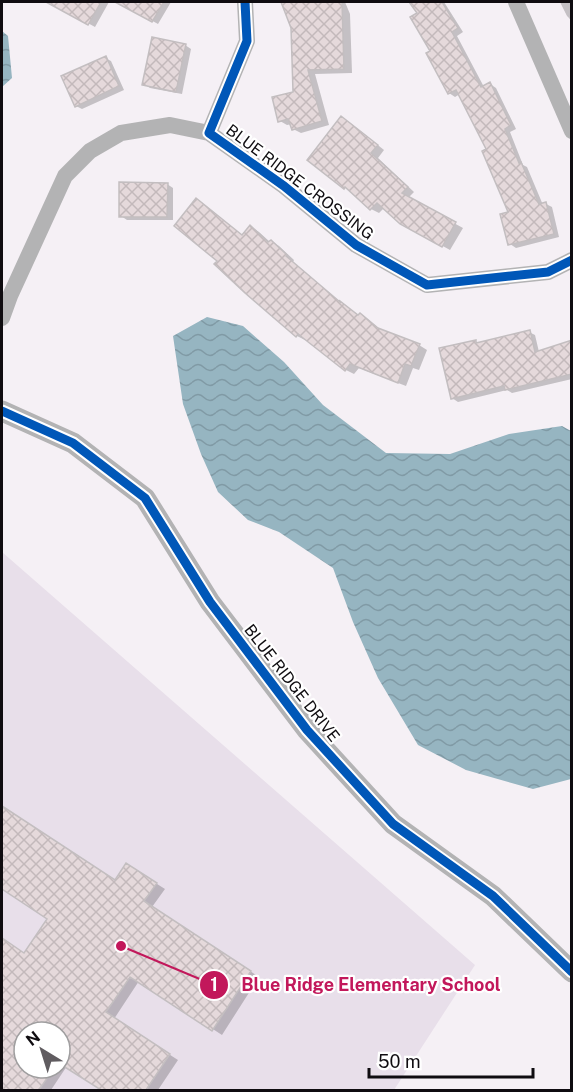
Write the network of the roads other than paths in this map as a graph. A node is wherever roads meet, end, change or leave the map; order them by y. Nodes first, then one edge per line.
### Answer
1 (245, 2) edge
2 (516, 2) edge
3 (572, 131) edge
4 (209, 133) junction
5 (572, 260) edge
6 (2, 318) edge
7 (2, 411) edge
8 (572, 972) edge

1 - 4 street, BLUE RIDGE CROSSING
2 - 3 street
4 - 5 street, BLUE RIDGE CROSSING
4 - 6 street, BLUE RIDGE CROSSING
7 - 8 street, BLUE RIDGE DRIVE

